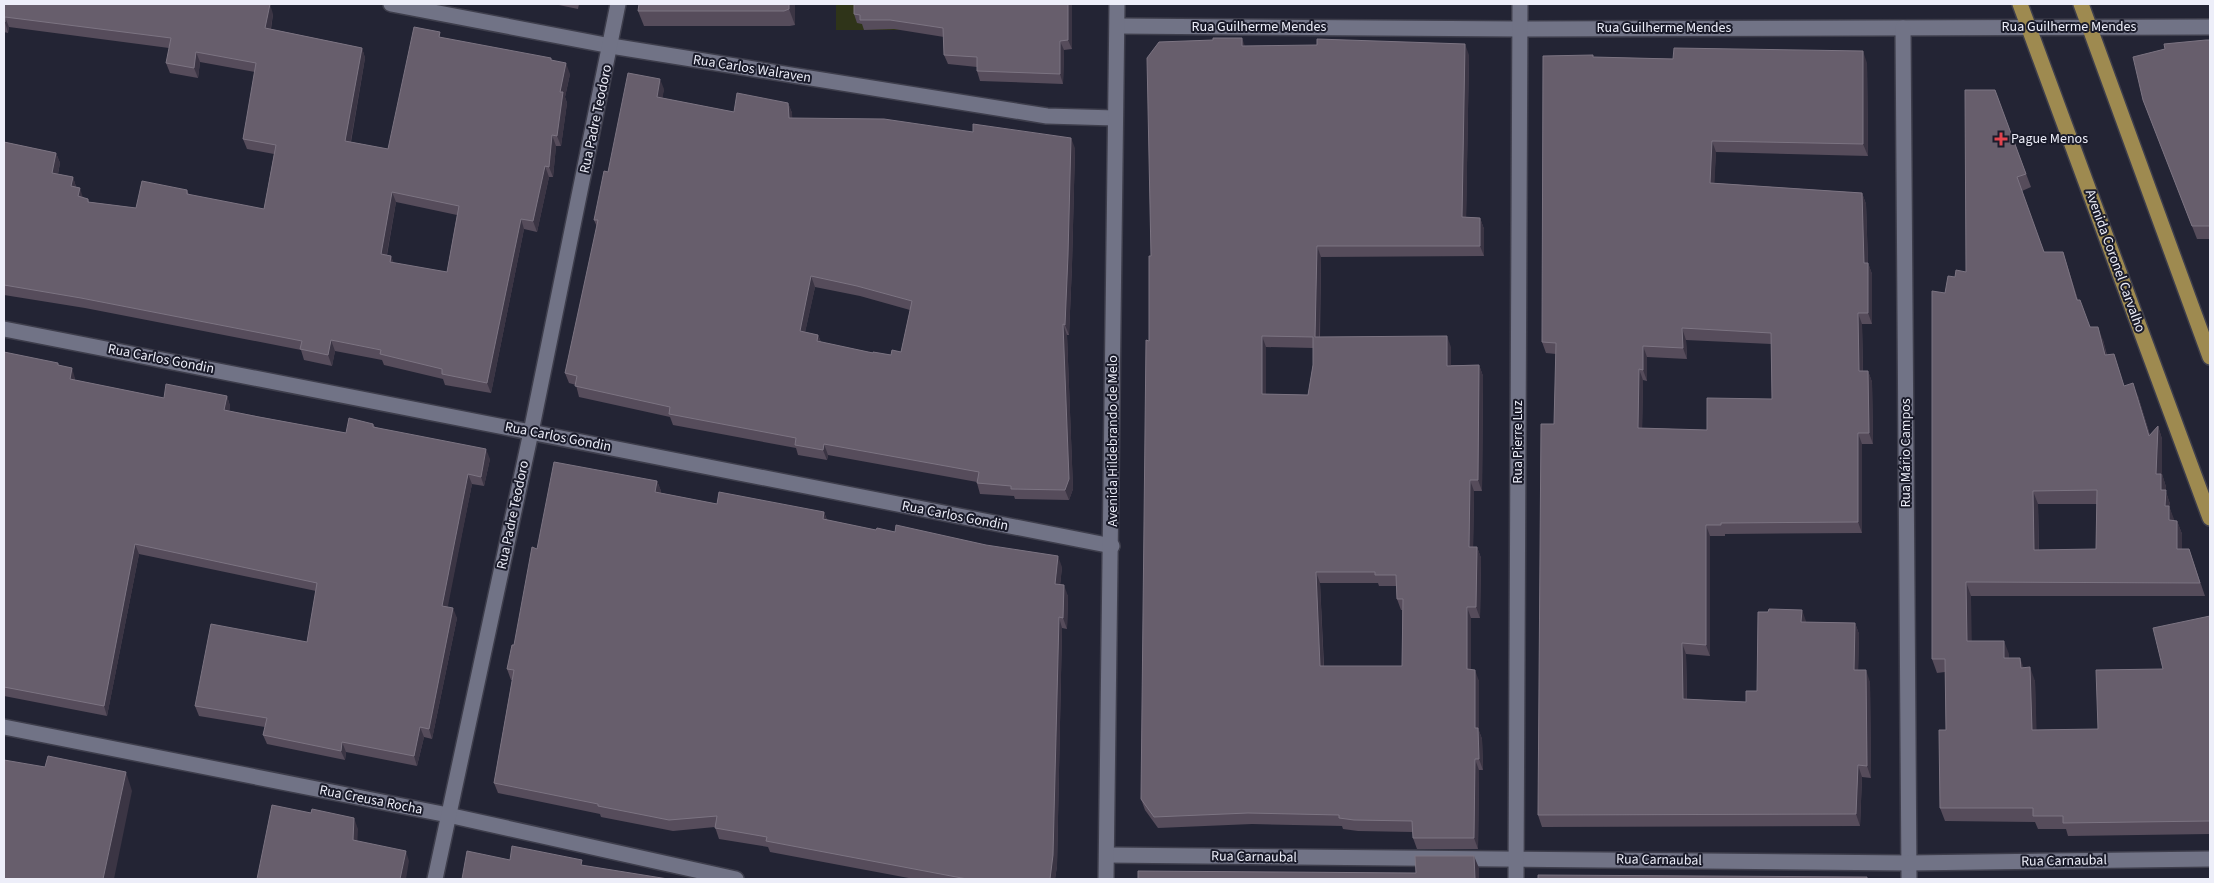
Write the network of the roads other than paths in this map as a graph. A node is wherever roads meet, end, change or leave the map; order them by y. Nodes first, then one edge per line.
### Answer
1 (390, 4) edge
2 (618, 4) edge
3 (1117, 4) edge
4 (1520, 4) edge
5 (2020, 4) edge
6 (2081, 4) edge
7 (1118, 26) junction
8 (2089, 26) junction
9 (2210, 26) edge
10 (2028, 27) junction
11 (1520, 28) junction
12 (1904, 28) junction
13 (610, 46) junction
14 (1114, 118) junction
15 (4, 329) edge
16 (2210, 357) edge
17 (531, 432) junction
18 (2210, 518) edge
19 (1112, 546) junction
20 (4, 727) edge
21 (448, 815) junction
22 (1107, 855) junction
23 (1516, 859) junction
24 (2210, 859) edge
25 (1909, 863) junction
26 (436, 879) edge
27 (736, 879) edge
28 (1106, 879) edge
29 (1516, 879) edge
30 (1909, 879) edge

1 - 13 street, Rua Carlos Walraven
2 - 13 street, Rua Padre Teodoro
3 - 7 street, Avenida Hildebrando de Melo
4 - 11 street, Rua Pierre Luz
5 - 10 main road, Avenida Coronel Carvalho
6 - 8 main road
7 - 11 street, Rua Guilherme Mendes
7 - 14 street, Avenida Hildebrando de Melo
8 - 9 street, Rua Guilherme Mendes
8 - 10 street, Rua Guilherme Mendes
8 - 16 main road
10 - 12 street, Rua Guilherme Mendes
10 - 18 main road, Avenida Coronel Carvalho
11 - 12 street, Rua Guilherme Mendes
11 - 23 street, Rua Pierre Luz
12 - 25 street, Rua Mário Campos
13 - 14 street, Rua Carlos Walraven
13 - 17 street, Rua Padre Teodoro
14 - 19 street, Avenida Hildebrando de Melo
15 - 17 street, Rua Carlos Gondin
17 - 19 street, Rua Carlos Gondin
17 - 21 street, Rua Padre Teodoro
19 - 22 street, Avenida Hildebrando de Melo
20 - 21 street, Rua Creusa Rocha
21 - 26 street, Rua Padre Teodoro
21 - 27 street, Rua Creusa Rocha
22 - 23 street, Rua Carnaubal
22 - 28 street, Avenida Hildebrando de Melo
23 - 25 street, Rua Carnaubal
23 - 29 street, Rua Pierre Luz
24 - 25 street, Rua Carnaubal
25 - 30 street, Rua Mário Campos

